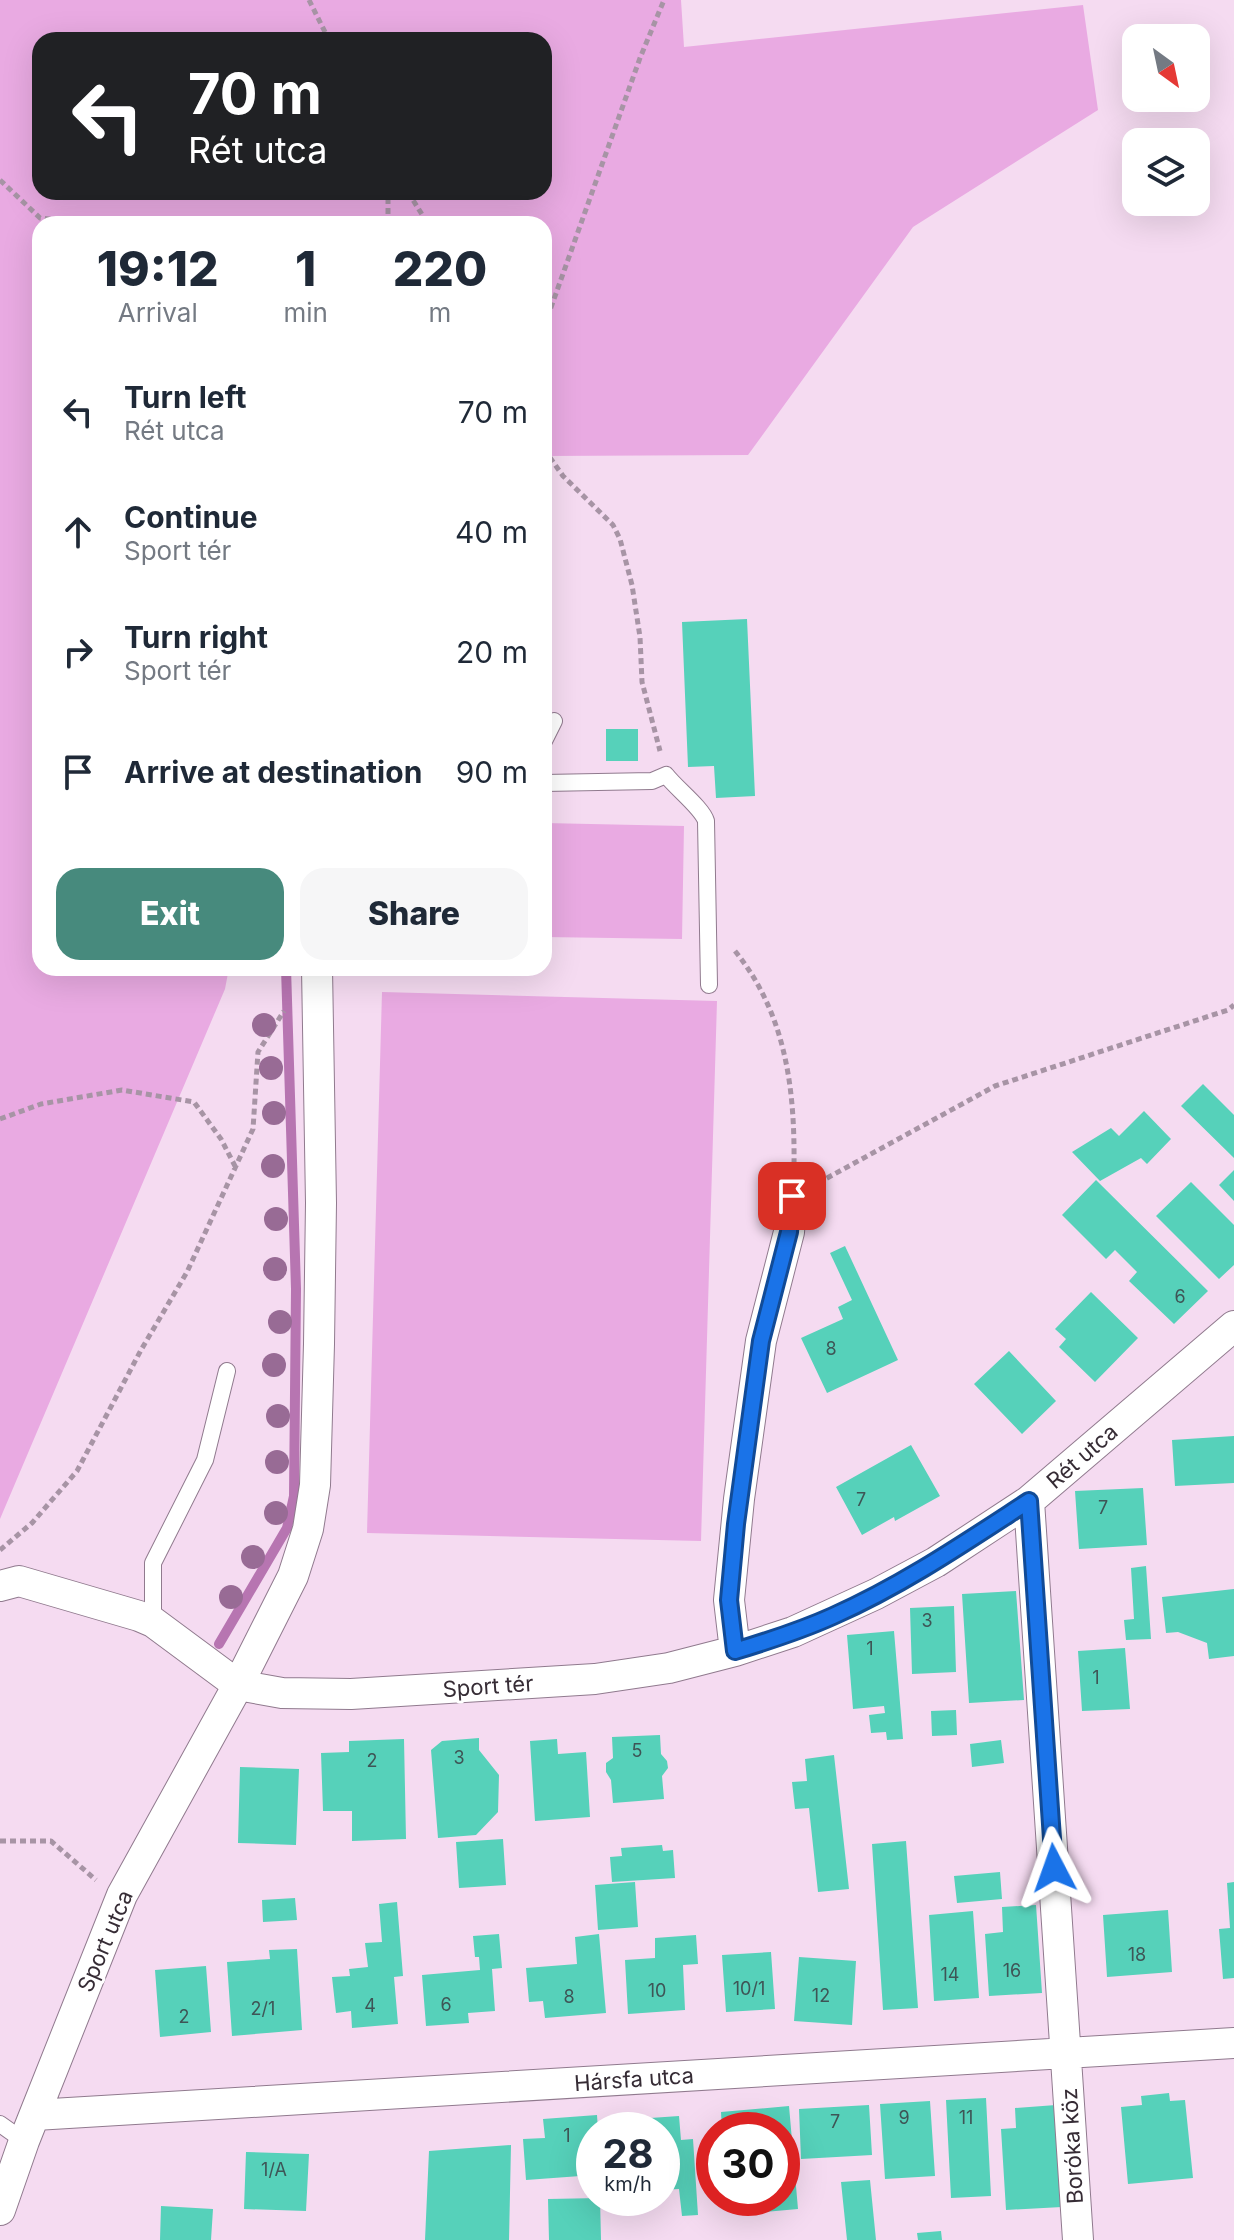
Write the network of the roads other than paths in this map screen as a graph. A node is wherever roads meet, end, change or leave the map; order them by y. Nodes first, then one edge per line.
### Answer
1 (554, 721) dead end
2 (552, 725) edge
3 (552, 783) edge
4 (317, 976) edge
5 (709, 985) dead end
6 (792, 1196) road end
7 (1234, 1326) edge
8 (227, 1371) dead end
9 (1029, 1501) junction
10 (0, 1586) edge
11 (834, 1616) joint
12 (153, 1622) junction
13 (735, 1651) junction
14 (238, 1685) junction
15 (1234, 2043) edge
16 (1067, 2052) junction
17 (20, 2127) edge
18 (0, 2210) edge
19 (1078, 2240) edge

1 - 2 lane
3 - 5 lane
4 - 14 street, Sport utca
6 - 13 street
7 - 9 street, Rét utca
8 - 12 lane
9 - 11 street, Rét utca
9 - 16 street, Boróka köz
10 - 12 street
11 - 13 street, Sport tér
12 - 14 street
13 - 14 street, Sport tér
14 - 17 street, Sport utca
15 - 16 street, Hársfa utca
16 - 17 street, Hársfa utca
16 - 19 street, Boróka köz
17 - 18 street, Sport utca

